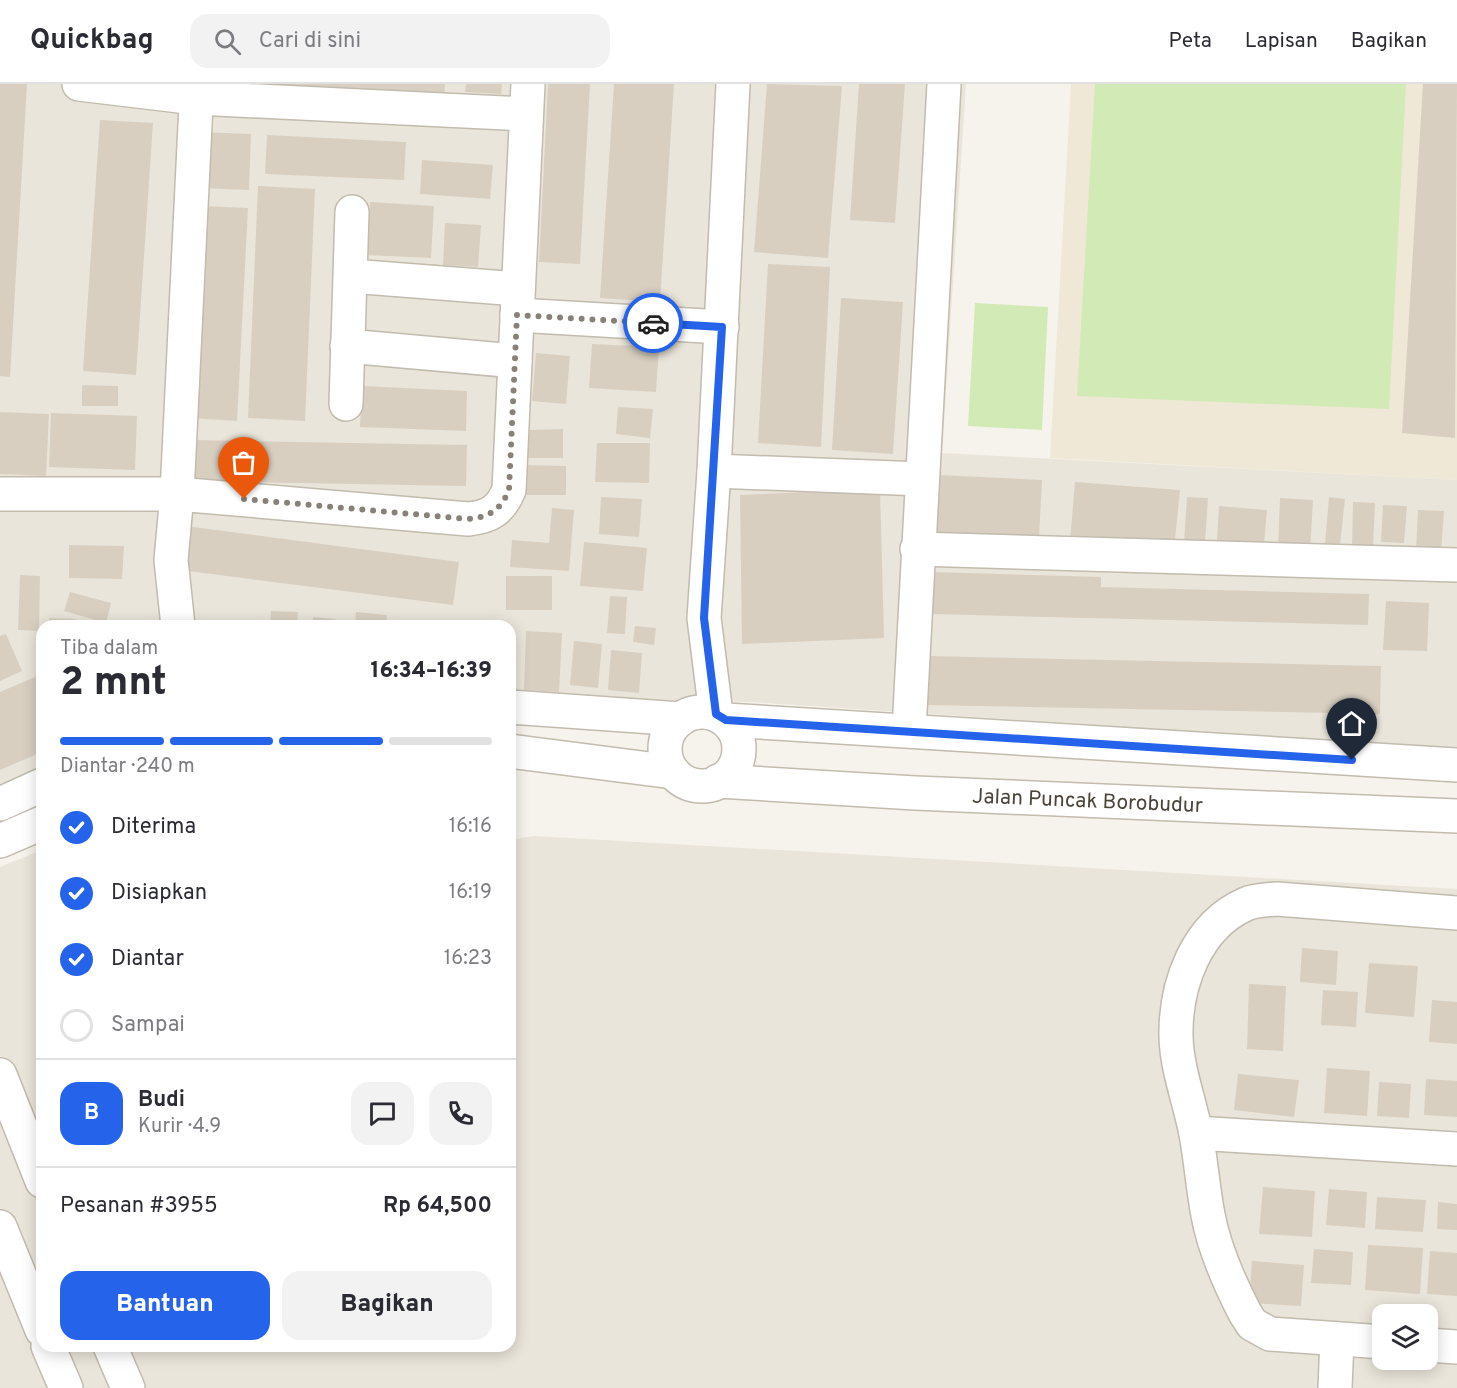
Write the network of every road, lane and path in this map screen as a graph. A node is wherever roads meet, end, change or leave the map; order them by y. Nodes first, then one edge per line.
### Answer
1 (79, 84) edge
2 (733, 84) edge
3 (944, 84) edge
4 (196, 91) edge
5 (527, 99) edge
6 (352, 212) dead end
7 (351, 276) junction
8 (518, 302) junction
9 (722, 327) junction
10 (347, 346) junction
11 (515, 361) junction
12 (346, 404) dead end
13 (714, 471) junction
14 (922, 479) junction
15 (0, 494) edge
16 (177, 494) junction
17 (917, 549) junction
18 (1457, 565) edge
19 (177, 620) edge
20 (516, 706) edge
21 (703, 716) junction
22 (909, 730) junction
23 (516, 751) edge
24 (1422, 764) junction
25 (1457, 765) edge
26 (673, 772) junction
27 (718, 781) junction
28 (36, 788) edge
29 (0, 804) edge
30 (1416, 814) junction
31 (1457, 816) edge
32 (36, 826) edge
33 (0, 841) edge
34 (1457, 913) edge
35 (0, 1075) edge
36 (6, 1108) edge
37 (1196, 1133) junction
38 (1457, 1149) edge
39 (36, 1169) edge
40 (0, 1227) edge
41 (36, 1315) edge
42 (1337, 1339) junction
43 (1372, 1341) edge
44 (1438, 1346) edge
45 (1457, 1347) edge
46 (51, 1352) edge
47 (113, 1352) edge
48 (66, 1388) edge
49 (128, 1388) edge
50 (1335, 1388) edge

1 - 4 street
2 - 9 street
3 - 14 street
4 - 5 street
4 - 16 street
5 - 8 street
6 - 7 street
7 - 8 street
7 - 10 street
8 - 9 street
8 - 11 street
9 - 13 street
10 - 11 street
10 - 12 street
11 - 16 street
13 - 14 street
13 - 21 street
14 - 17 street
15 - 16 street
16 - 19 street
17 - 18 street
17 - 22 street
20 - 21 street
21 - 22 street
21 - 26 street
21 - 27 street
22 - 24 street
23 - 26 street
24 - 25 street
24 - 30 street
26 - 27 street
27 - 30 street, Jalan Puncak Borobudur
28 - 29 street
30 - 31 street, Jalan Puncak Borobudur
32 - 33 street
34 - 37 street
35 - 36 street
36 - 39 street
37 - 38 street
37 - 42 street
40 - 41 street
42 - 43 street
42 - 50 street
44 - 45 street
46 - 48 street
47 - 49 street

